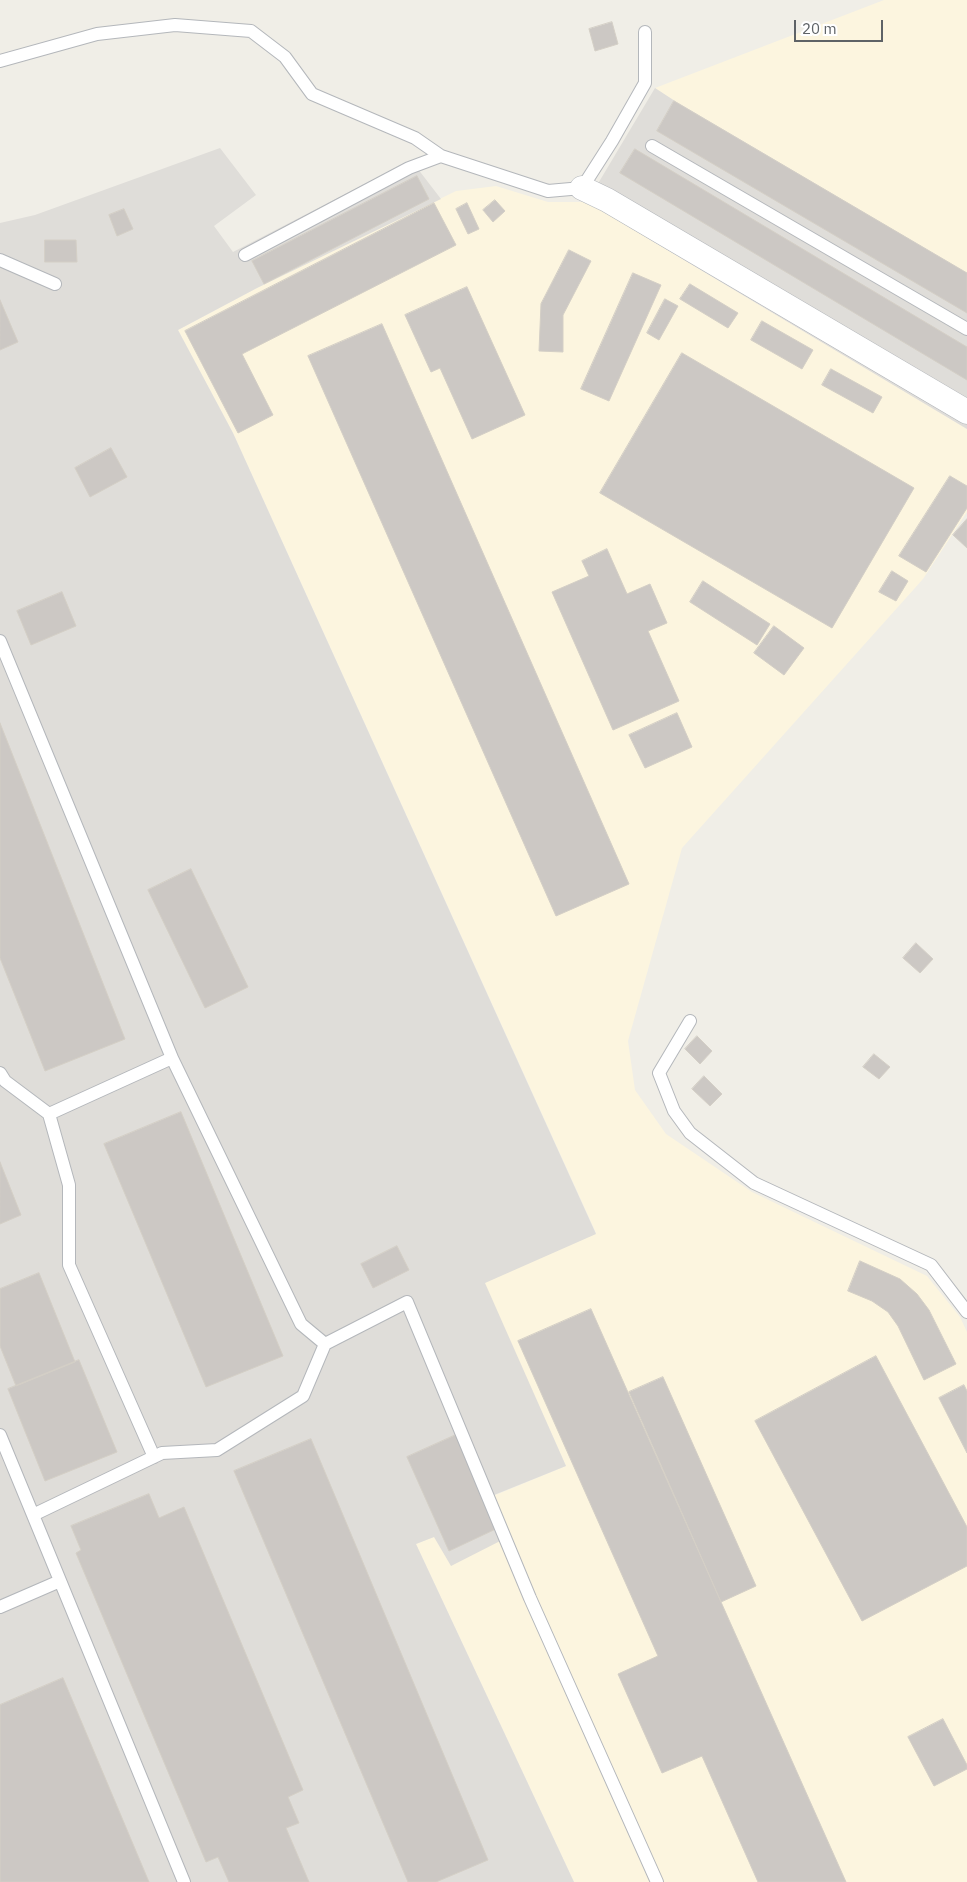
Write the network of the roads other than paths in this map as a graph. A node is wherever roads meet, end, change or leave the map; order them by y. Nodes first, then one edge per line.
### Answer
1 (645, 32) dead end
2 (0, 61) edge
3 (652, 146) dead end
4 (441, 156) junction
5 (582, 188) junction
6 (245, 254) dead end
7 (0, 260) edge
8 (55, 284) dead end
9 (967, 329) edge
10 (967, 412) edge
11 (0, 641) edge
12 (690, 1021) dead end
13 (172, 1058) junction
14 (0, 1073) edge
15 (49, 1114) junction
16 (967, 1312) edge
17 (325, 1344) junction
18 (0, 1435) edge
19 (154, 1457) junction
20 (33, 1515) junction
21 (60, 1581) junction
22 (0, 1608) edge
23 (184, 1882) edge
24 (657, 1882) edge

1 - 5 lane
2 - 4 lane
3 - 9 lane
4 - 5 lane
4 - 6 lane
5 - 10 street
7 - 8 lane
11 - 13 lane
12 - 16 lane
13 - 15 lane
13 - 17 lane
14 - 15 lane
15 - 19 lane
17 - 19 lane
17 - 24 lane
18 - 20 lane
19 - 20 lane
20 - 21 lane
21 - 22 lane
21 - 23 lane

